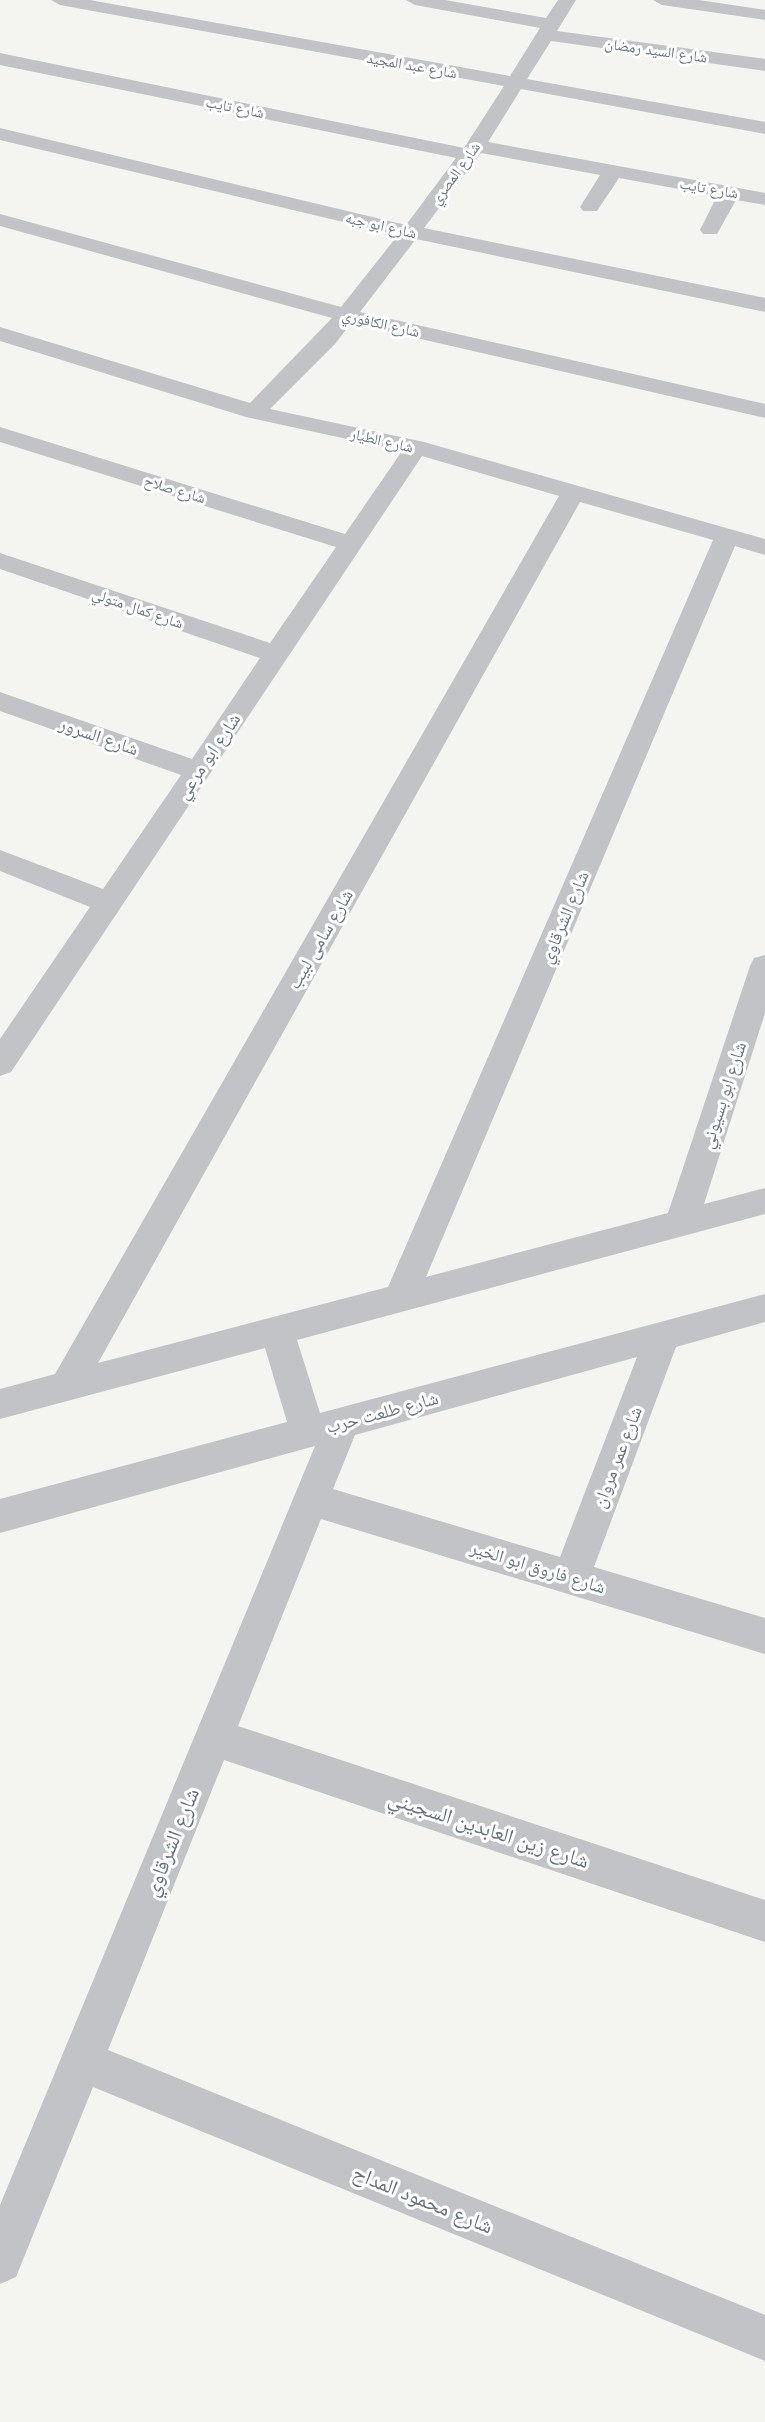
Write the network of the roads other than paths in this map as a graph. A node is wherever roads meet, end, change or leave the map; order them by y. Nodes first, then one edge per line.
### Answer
1 (60, 0) edge
2 (415, 0) edge
3 (567, 0) edge
4 (662, 0) edge
5 (765, 15) edge
6 (550, 30) junction
7 (0, 60) edge
8 (765, 65) edge
9 (516, 84) junction
10 (765, 128) edge
11 (0, 134) edge
12 (472, 150) junction
13 (613, 171) junction
14 (730, 192) junction
15 (765, 199) edge
16 (590, 207) dead end
17 (0, 220) edge
18 (710, 230) dead end
19 (411, 232) junction
20 (765, 305) edge
21 (346, 315) junction
22 (0, 333) edge
23 (765, 411) edge
24 (254, 412) junction
25 (0, 434) edge
26 (416, 447) junction
27 (573, 492) junction
28 (753, 537) edge
29 (351, 544) junction
30 (0, 561) edge
31 (276, 654) junction
32 (0, 701) edge
33 (198, 771) junction
34 (0, 860) edge
35 (109, 903) junction
36 (765, 966) edge
37 (11, 1028) edge
38 (0, 1064) edge
39 (765, 1202) edge
40 (681, 1224) junction
41 (400, 1298) junction
42 (765, 1308) edge
43 (277, 1330) junction
44 (663, 1336) junction
45 (67, 1386) junction
46 (0, 1404) edge
47 (325, 1428) junction
48 (311, 1499) junction
49 (0, 1516) edge
50 (571, 1577) junction
51 (765, 1636) edge
52 (214, 1737) junction
53 (765, 1921) edge
54 (82, 2061) junction
55 (0, 2260) edge
56 (765, 2338) edge

1 - 9 street, شارع عبد المجيد
2 - 6 street, شارع السيد رمضان
3 - 6 street, شارع المصري
4 - 5 street
6 - 8 street, شارع السيد رمضان
6 - 9 street, شارع المصري
7 - 12 street, شارع تايب
9 - 10 street, شارع عبد المجيد
9 - 12 street, شارع المصري
11 - 19 street, شارع ابو جبه
12 - 13 street, شارع تايب
12 - 19 street, شارع المصري
13 - 14 street, شارع تايب
13 - 16 street
14 - 15 street, شارع تايب
14 - 18 street
17 - 21 street, شارع الكافوري
19 - 20 street, شارع ابو جبه
19 - 21 street, شارع المصري
21 - 23 street, شارع الكافوري
21 - 24 street, شارع المصري
22 - 24 street, شارع الطيار
24 - 26 street, شارع الطيار
25 - 29 street, شارع صلاح
26 - 27 street, شارع الطيار
26 - 29 street, شارع ابو مرعي
27 - 28 street, شارع الطيار
27 - 45 street, شارع سامى لبيب
28 - 41 street, شارع الشرقاوي
29 - 31 street, شارع ابو مرعي
30 - 31 street, شارع كمال متولي
31 - 33 street, شارع ابو مرعي
32 - 33 street, شارع السرور
33 - 35 street, شارع ابو مرعي
34 - 35 street
35 - 37 street, شارع ابو مرعي
36 - 40 street, شارع ابو بسيوني
37 - 38 street, شارع ابو مرعي
39 - 40 street
40 - 41 street
41 - 43 street
42 - 44 street, شارع طلعت حرب
43 - 45 street
43 - 47 street
44 - 47 street, شارع طلعت حرب
44 - 50 street, شارع عمر مروان
45 - 46 street
47 - 48 street, شارع الشرقاوي
47 - 49 street, شارع طلعت حرب
48 - 50 street, شارع فاروق ابو الخير
48 - 52 street, شارع الشرقاوي
50 - 51 street, شارع فاروق ابو الخير
52 - 53 street, شارع زين العابدين السجيني
52 - 54 street, شارع الشرقاوي
54 - 55 street, شارع الشرقاوي
54 - 56 street, شارع محمود المداح

